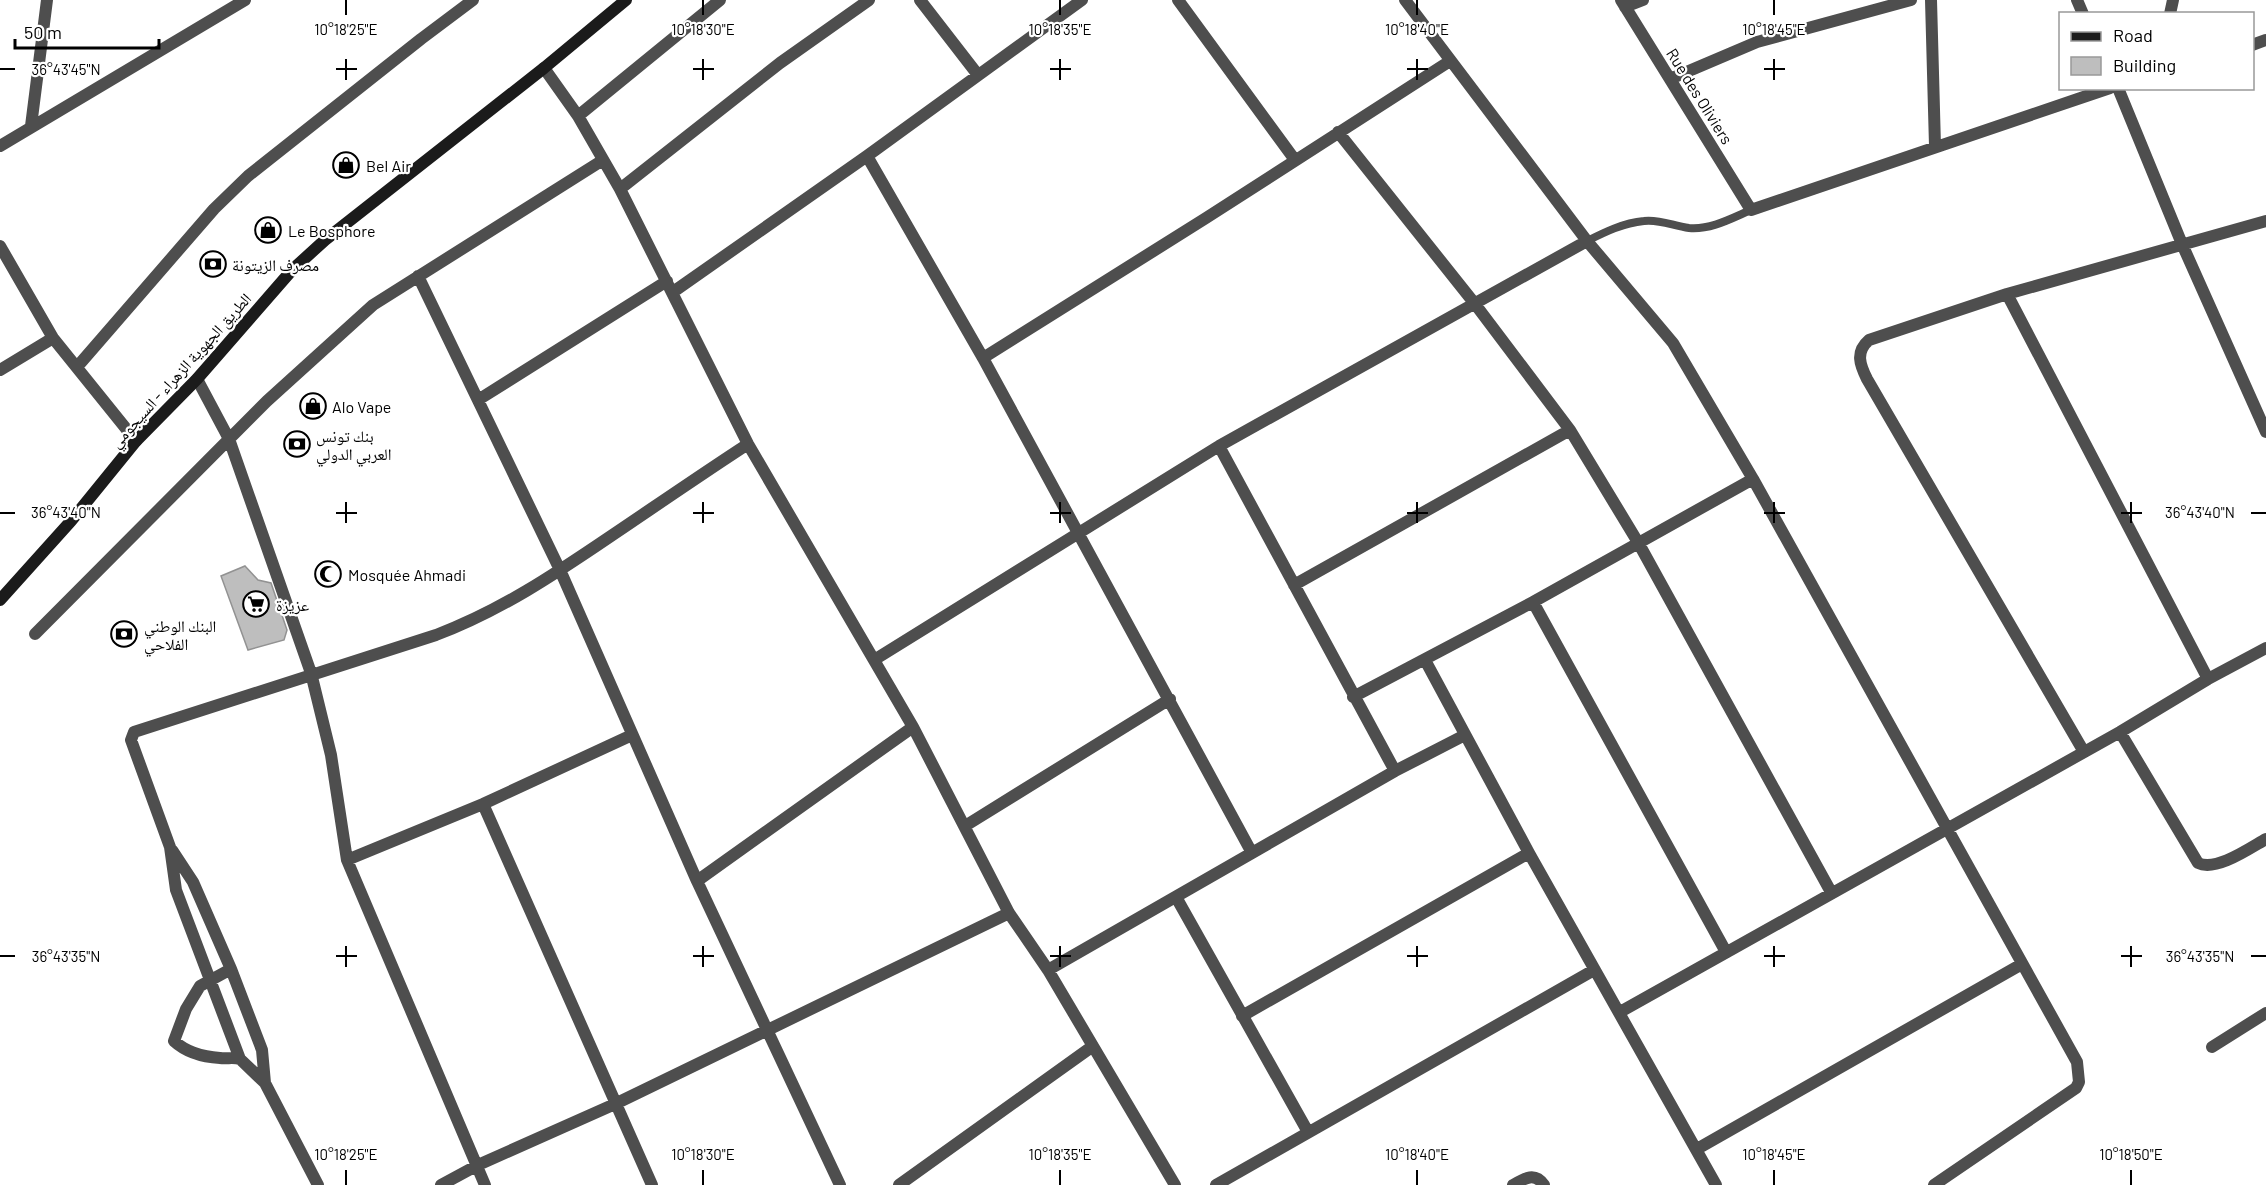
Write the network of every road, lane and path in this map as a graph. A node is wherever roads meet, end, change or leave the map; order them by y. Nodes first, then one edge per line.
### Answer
1 (47, 0) edge
2 (245, 0) edge
3 (473, 0) edge
4 (626, 0) edge
5 (720, 0) edge
6 (869, 0) edge
7 (920, 0) edge
8 (1082, 0) edge
9 (1178, 0) edge
10 (1405, 0) edge
11 (1643, 0) edge
12 (1911, 0) edge
13 (1931, 0) edge
14 (1623, 3) edge
15 (1450, 61) junction
16 (544, 68) junction
17 (978, 75) junction
18 (1670, 79) junction
19 (2104, 90) edge
20 (2119, 90) edge
21 (578, 116) junction
22 (31, 126) junction
23 (1338, 132) junction
24 (0, 146) edge
25 (1935, 146) junction
26 (867, 156) junction
27 (603, 160) junction
28 (1295, 160) junction
29 (620, 189) junction
30 (1751, 210) junction
31 (2266, 221) edge
32 (1587, 241) junction
33 (2182, 244) junction
34 (0, 246) edge
35 (418, 276) junction
36 (667, 281) junction
37 (673, 292) junction
38 (2007, 294) junction
39 (1476, 304) junction
40 (53, 338) junction
41 (983, 358) junction
42 (77, 367) junction
43 (0, 370) edge
44 (197, 379) junction
45 (478, 400) junction
46 (1570, 430) junction
47 (2266, 432) edge
48 (229, 439) junction
49 (136, 441) junction
50 (748, 444) junction
51 (1220, 446) junction
52 (1753, 478) junction
53 (1078, 533) junction
54 (1639, 544) junction
55 (560, 570) junction
56 (1294, 585) junction
57 (0, 600) edge
58 (1533, 603) junction
59 (35, 634) dead end
60 (2266, 648) edge
61 (874, 660) junction
62 (1425, 660) junction
63 (311, 673) junction
64 (2208, 680) junction
65 (1353, 697) junction
66 (1170, 699) junction
67 (913, 727) junction
68 (2120, 732) junction
69 (632, 735) junction
70 (1465, 735) junction
71 (2084, 752) junction
72 (1395, 771) junction
73 (483, 804) junction
74 (965, 826) junction
75 (1947, 829) junction
76 (2266, 839) edge
77 (170, 847) junction
78 (1529, 853) junction
79 (1252, 854) junction
80 (346, 860) junction
81 (697, 881) junction
82 (1831, 892) junction
83 (1176, 897) junction
84 (1009, 913) junction
85 (1726, 951) junction
86 (2022, 964) junction
87 (231, 969) junction
88 (1048, 970) junction
89 (1594, 970) junction
90 (209, 981) junction
91 (1620, 1012) junction
92 (2266, 1013) edge
93 (1242, 1016) junction
94 (766, 1030) junction
95 (1093, 1046) junction
96 (2212, 1047) dead end
97 (240, 1059) junction
98 (264, 1083) junction
99 (615, 1104) junction
100 (1308, 1132) junction
101 (1696, 1149) junction
102 (478, 1164) junction
103 (318, 1185) edge
104 (441, 1185) edge
105 (485, 1185) edge
106 (652, 1185) edge
107 (840, 1185) edge
108 (898, 1185) edge
109 (1175, 1185) edge
110 (1216, 1185) edge
111 (1514, 1185) edge
112 (1544, 1185) edge
113 (1716, 1185) edge
114 (1934, 1185) edge

1 - 22 street
2 - 22 street
3 - 42 street
4 - 16 main road, الطريق الجهوية الزهراء - السيجومي
5 - 21 street
6 - 29 street
7 - 17 street
8 - 17 street
9 - 28 street
10 - 15 street
11 - 14 street
12 - 18 street
13 - 25 street
14 - 18 street, Rue des Oliviers
15 - 23 street
15 - 32 street
16 - 21 street
16 - 44 main road, الطريق الجهوية الزهراء - السيجومي
17 - 26 street
18 - 30 street, Rue des Oliviers
19 - 25 street
20 - 33 street
21 - 27 street
22 - 24 street
23 - 28 street
23 - 39 street
25 - 30 street
26 - 37 street
26 - 41 street
27 - 29 street
27 - 35 street
28 - 41 street
29 - 36 street
30 - 32 lane
31 - 33 street
32 - 39 street
32 - 52 street
33 - 38 street
33 - 47 street
34 - 40 street
35 - 45 street
35 - 48 street
36 - 37 street
36 - 45 street
37 - 50 street
38 - 64 street
38 - 71 street
39 - 46 street
39 - 51 street
40 - 42 street
40 - 43 street
41 - 53 street
42 - 49 street
44 - 48 street
44 - 49 main road, الطريق الجهوية الزهراء - السيجومي
45 - 55 street
46 - 54 street
46 - 56 street
48 - 59 street
48 - 63 street
49 - 57 main road, الطريق الجهوية الزهراء - السيجومي
50 - 55 street
50 - 61 street
51 - 53 street
51 - 56 street
52 - 54 street
52 - 75 street
53 - 61 street
53 - 66 street
54 - 58 street
54 - 82 street
55 - 63 street
55 - 69 street
56 - 65 street
58 - 62 street
58 - 85 street
60 - 64 street
61 - 67 street
62 - 65 street
62 - 70 street
63 - 77 street
63 - 80 street
64 - 68 street
65 - 72 street
66 - 74 street
66 - 79 street
67 - 74 street
67 - 81 street
68 - 71 street
68 - 76 street
69 - 73 street
69 - 81 street
70 - 72 street
70 - 78 street
71 - 75 street
72 - 79 street
73 - 80 street
73 - 99 street
74 - 84 street
75 - 82 street
75 - 86 street
77 - 87 street
77 - 90 street
78 - 89 street
78 - 93 street
79 - 83 street
80 - 102 street
81 - 94 street
82 - 85 street
83 - 88 street
83 - 93 street
84 - 88 street
84 - 94 street
85 - 91 street
86 - 101 street
86 - 114 street
87 - 90 street
87 - 98 street
88 - 95 street
89 - 91 street
89 - 100 street
90 - 97 street
90 - 97 street
91 - 101 street
92 - 96 street
93 - 100 street
94 - 99 street
94 - 107 street
95 - 108 street
95 - 109 street
97 - 98 street
98 - 103 street
99 - 102 street
99 - 106 street
100 - 110 street
101 - 113 street
102 - 104 street
102 - 105 street
111 - 112 street

